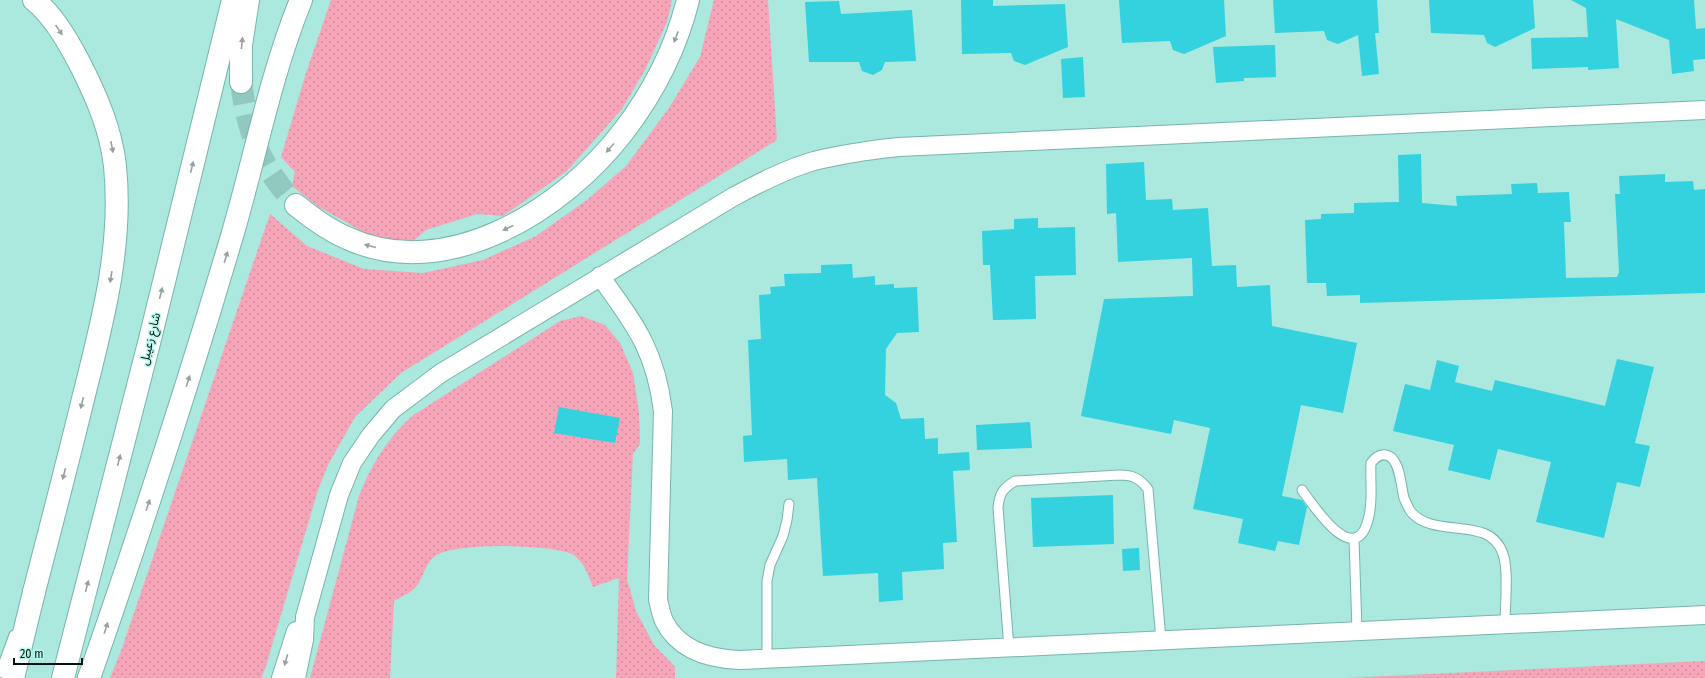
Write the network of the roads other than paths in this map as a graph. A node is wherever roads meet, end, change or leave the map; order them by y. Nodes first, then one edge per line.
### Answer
1 (34, 0) edge
2 (233, 0) edge
3 (248, 0) edge
4 (301, 0) edge
5 (688, 0) edge
6 (241, 82) tunnel mouth
7 (1705, 110) edge
8 (296, 205) tunnel mouth
9 (600, 276) junction
10 (1302, 490) dead end
11 (789, 504) dead end
12 (1354, 538) junction
13 (34, 592) junction
14 (1705, 615) edge
15 (305, 617) junction
16 (1505, 624) junction
17 (1357, 631) junction
18 (1161, 640) junction
19 (1008, 648) junction
20 (767, 659) junction
21 (0, 673) edge
22 (13, 678) edge
23 (63, 678) edge
24 (89, 678) edge
25 (281, 678) edge
26 (296, 678) edge

1 -> 13 main road
23 -> 2 main road, شارع زعيبل
6 -> 3 main road
24 -> 4 main road
5 -> 8 main road
7 - 9 street
9 - 15 street
9 - 20 street
10 - 12 lane
11 - 20 lane
12 - 16 lane
12 - 17 lane
13 - 21 lane
13 - 22 main road
14 - 16 street
15 -> 25 street
15 - 26 street
16 - 17 street
17 - 18 street
18 - 19 street
18 - 19 lane
19 - 20 street

